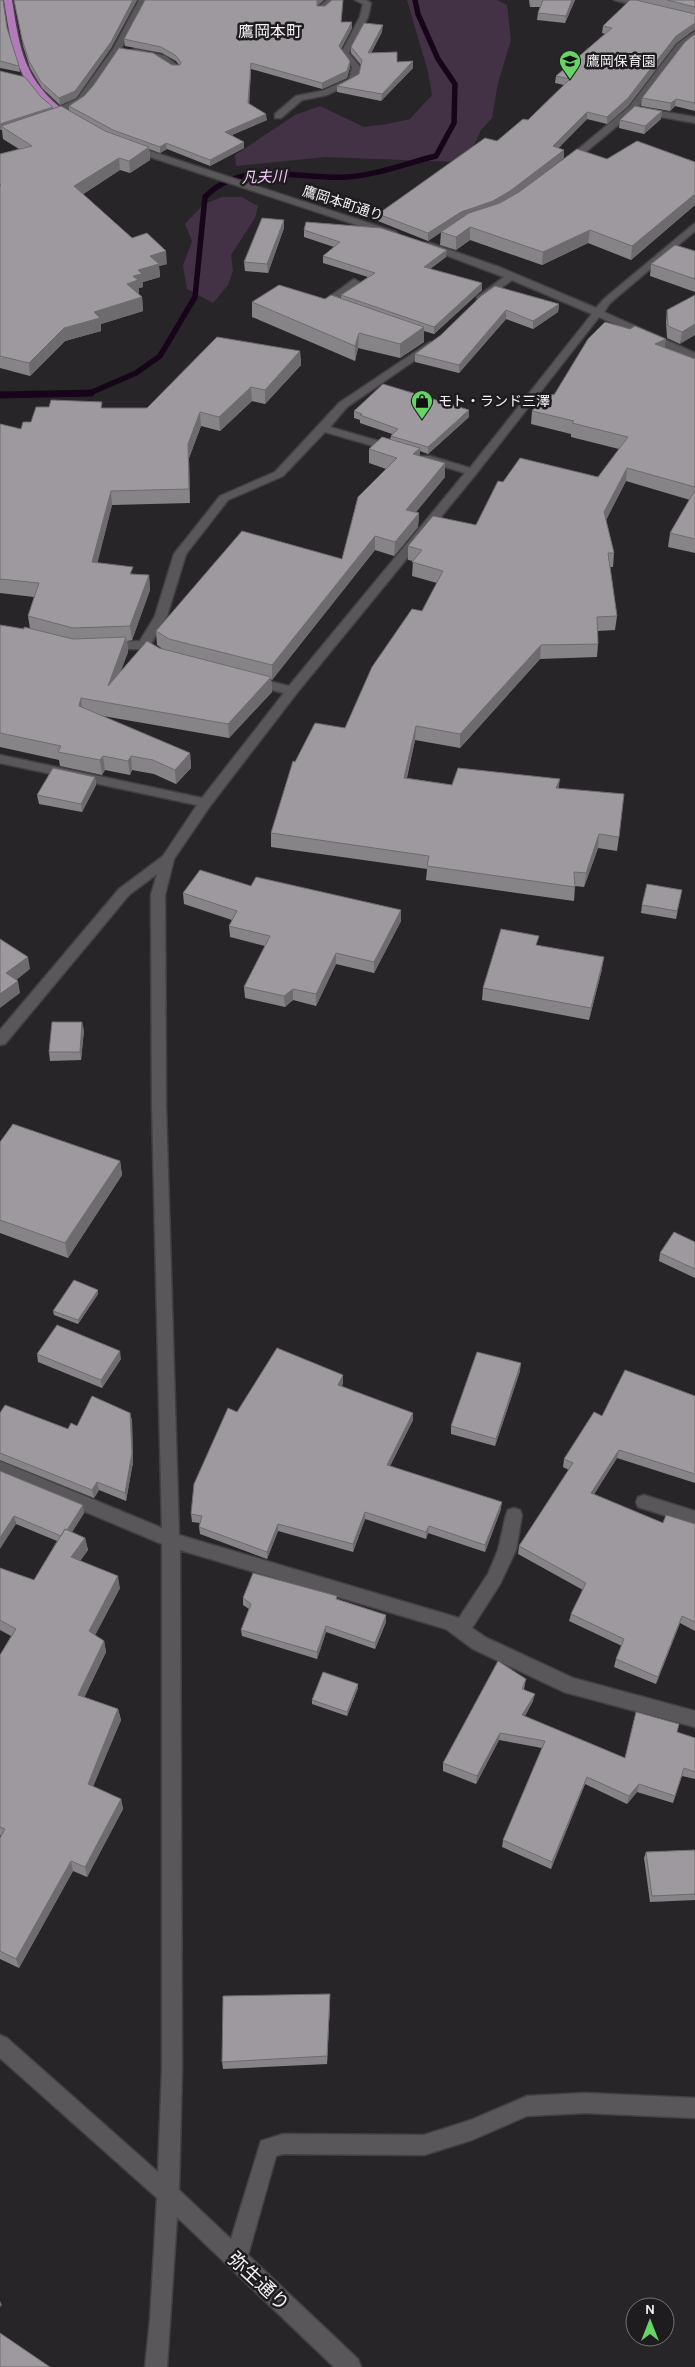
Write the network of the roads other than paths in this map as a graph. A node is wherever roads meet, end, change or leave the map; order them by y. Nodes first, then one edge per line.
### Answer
1 (8, 0) edge
2 (143, 0) edge
3 (332, 0) edge
4 (359, 0) edge
5 (618, 0) edge
6 (653, 7) edge
7 (321, 9) edge
8 (695, 34) edge
9 (117, 49) junction
10 (176, 68) edge
11 (632, 109) junction
12 (62, 116) joint
13 (278, 116) dead end
14 (695, 120) edge
15 (119, 143) edge
16 (558, 170) edge
17 (695, 226) edge
18 (443, 236) edge
19 (401, 237) edge
20 (511, 276) junction
21 (354, 282) dead end
22 (470, 307) edge
23 (345, 309) edge
24 (598, 313) junction
25 (427, 337) edge
26 (695, 357) edge
27 (323, 428) junction
28 (472, 472) junction
29 (144, 644) junction
30 (94, 647) edge
31 (165, 658) edge
32 (238, 677) edge
33 (292, 691) junction
34 (0, 759) edge
35 (205, 803) junction
36 (168, 860) junction
37 (0, 1040) edge
38 (0, 1468) edge
39 (644, 1502) dead end
40 (514, 1514) dead end
41 (695, 1518) edge
42 (171, 1540) junction
43 (462, 1630) junction
44 (695, 1719) edge
45 (2, 2050) edge
46 (695, 2108) edge
47 (168, 2194) junction
48 (236, 2259) junction
49 (156, 2367) edge
50 (350, 2367) edge

1 - 12 main road
2 - 9 street
3 - 7 street
4 - 13 street
5 - 6 street
8 - 11 street
9 - 10 street
9 - 12 street
11 - 14 street
11 - 16 street
15 - 19 street, 鷹岡本町通り
17 - 24 street
18 - 20 street
20 - 22 street
20 - 24 street
21 - 23 street
24 - 26 street
24 - 28 street
25 - 27 street
27 - 28 street
27 - 29 street
28 - 33 street
29 - 30 street
29 - 31 street
32 - 33 street
33 - 35 street
34 - 35 street
35 - 36 street
36 - 37 street
36 - 42 street
38 - 42 street
39 - 41 street
40 - 43 street
42 - 43 street
42 - 47 street
43 - 44 street
45 - 47 street, 弥生通り
46 - 48 street
47 - 48 street, 弥生通り
47 - 49 street
48 - 50 street, 弥生通り

